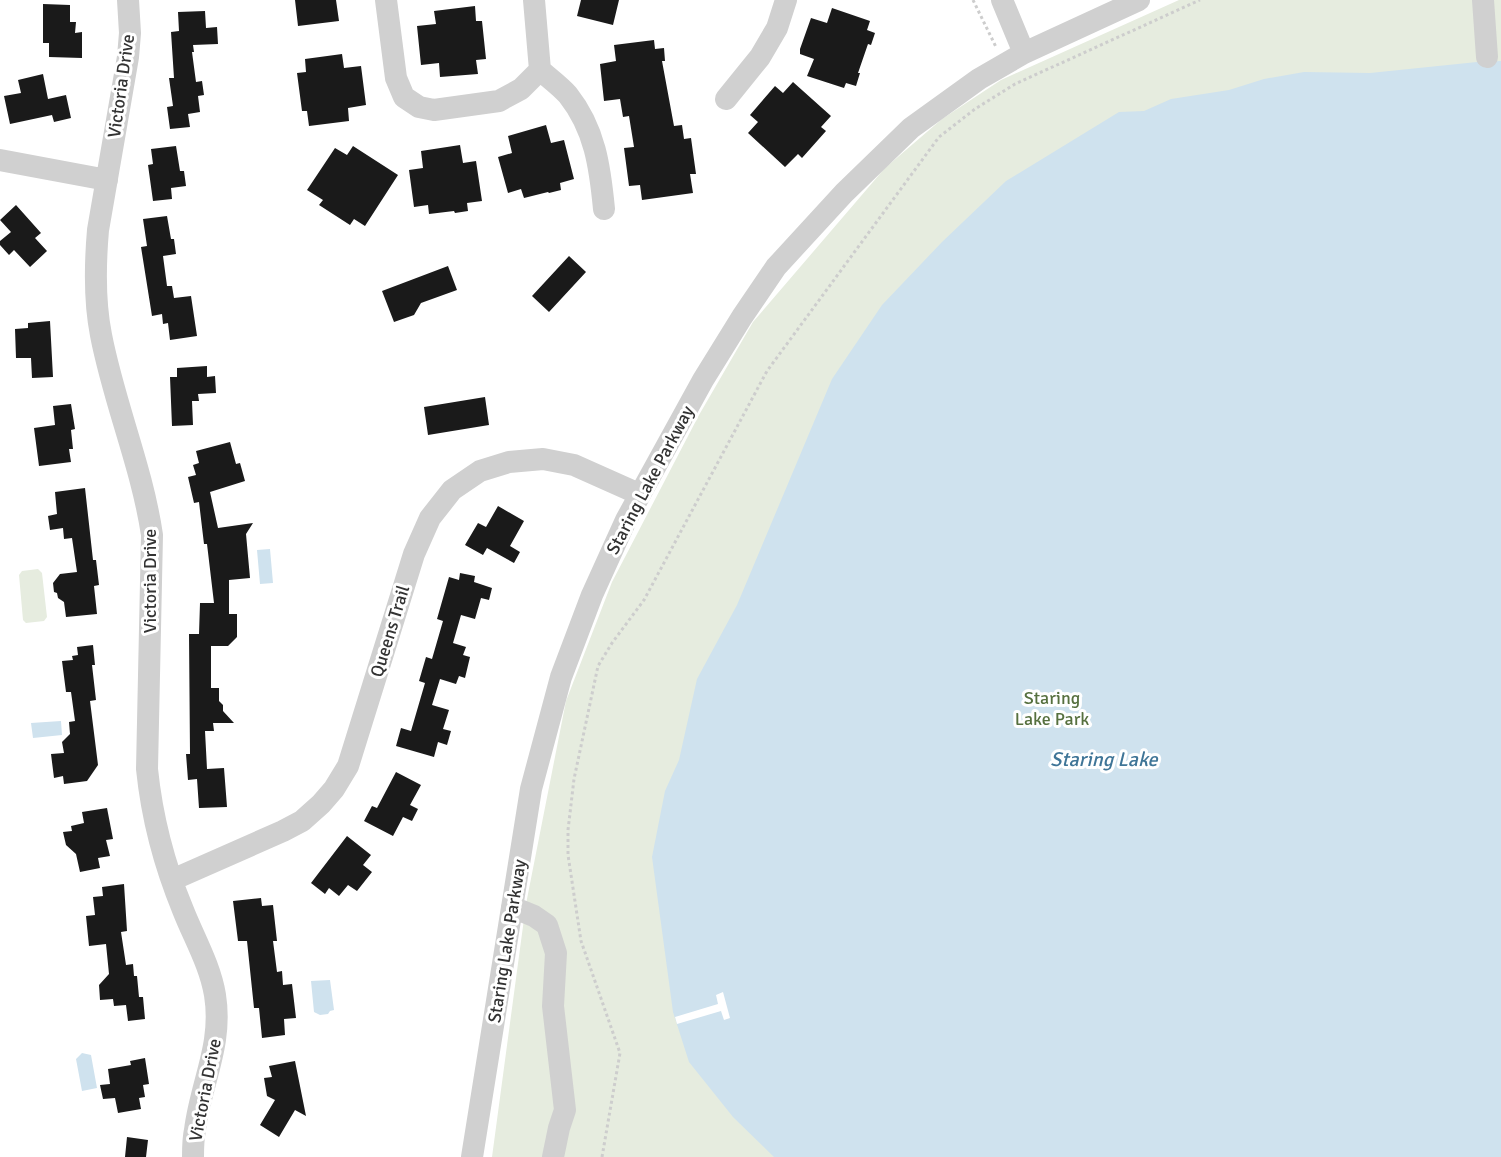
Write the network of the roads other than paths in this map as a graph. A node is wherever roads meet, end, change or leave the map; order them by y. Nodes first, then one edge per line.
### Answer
1 (128, 0) edge
2 (386, 0) edge
3 (534, 0) edge
4 (786, 0) edge
5 (1002, 0) edge
6 (1139, 0) edge
7 (1483, 0) edge
8 (1493, 24) edge
9 (1024, 53) junction
10 (1487, 57) dead end
11 (540, 70) junction
12 (726, 99) dead end
13 (0, 160) edge
14 (107, 180) junction
15 (604, 209) dead end
16 (639, 494) junction
17 (172, 880) junction
18 (512, 908) junction
19 (193, 1157) edge
20 (472, 1157) edge
21 (553, 1157) edge

1 - 14 street, Victoria Drive
2 - 11 street
3 - 11 street
4 - 12 street
5 - 9 street
6 - 9 street, Staring Lake Parkway
7 - 8 street
8 - 10 street
9 - 16 street, Staring Lake Parkway
11 - 15 street
13 - 14 street
14 - 17 street, Victoria Drive
16 - 17 street, Queens Trail
16 - 18 street, Staring Lake Parkway
17 - 19 street, Victoria Drive
18 - 20 street, Staring Lake Parkway
18 - 21 street

